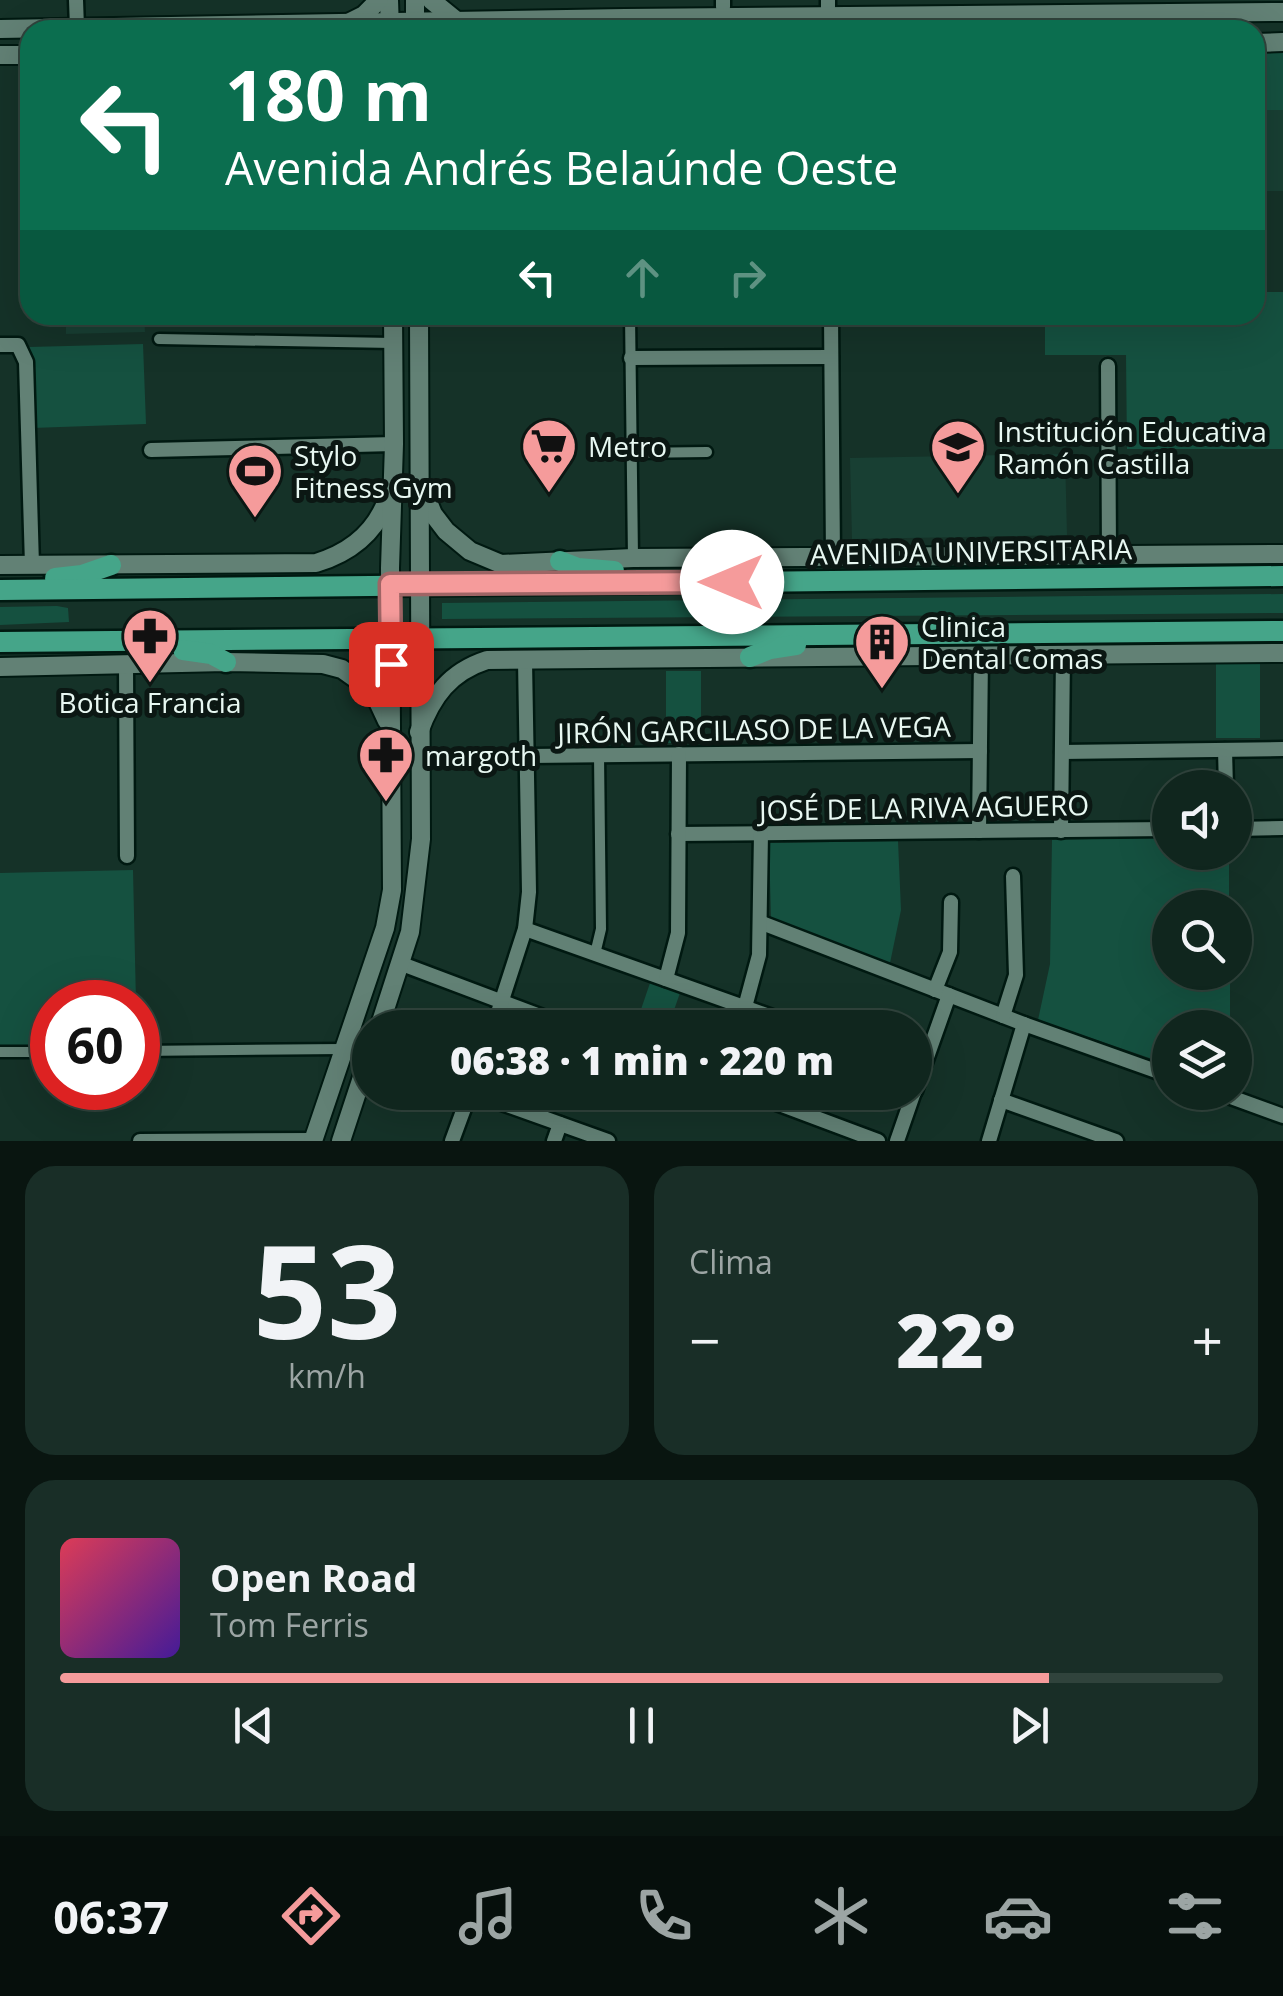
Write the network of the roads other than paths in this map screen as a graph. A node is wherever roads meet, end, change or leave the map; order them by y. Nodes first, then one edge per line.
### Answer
1 (378, 0) edge
2 (431, 0) edge
3 (929, 8) edge
4 (1283, 12) edge
5 (828, 16) edge
6 (353, 20) edge
7 (456, 20) edge
8 (581, 20) edge
9 (393, 325) edge
10 (419, 325) edge
11 (630, 325) edge
12 (831, 325) edge
13 (159, 338) dead end
14 (393, 343) junction
15 (0, 345) edge
16 (831, 357) junction
17 (630, 358) junction
18 (1108, 366) dead end
19 (393, 385) junction
20 (420, 385) junction
21 (394, 422) junction
22 (420, 422) junction
23 (394, 444) junction
24 (151, 450) dead end
25 (707, 452) dead end
26 (632, 453) junction
27 (421, 484) junction
28 (393, 486) junction
29 (1283, 554) edge
30 (1109, 556) junction
31 (633, 558) junction
32 (833, 558) junction
33 (560, 561) junction
34 (32, 565) junction
35 (0, 566) edge
36 (111, 566) junction
37 (1283, 576) edge
38 (654, 582) junction
39 (390, 584) junction
40 (417, 584) junction
41 (0, 589) edge
42 (1283, 631) edge
43 (862, 634) junction
44 (390, 638) junction
45 (418, 638) junction
46 (137, 640) junction
47 (0, 642) edge
48 (1283, 653) edge
49 (1063, 655) junction
50 (750, 656) junction
51 (981, 656) junction
52 (525, 661) junction
53 (226, 662) junction
54 (0, 666) edge
55 (126, 666) junction
56 (390, 730) junction
57 (419, 732) junction
58 (1283, 749) edge
59 (1225, 750) junction
60 (980, 752) junction
61 (1062, 752) junction
62 (678, 754) junction
63 (599, 755) junction
64 (529, 756) junction
65 (1226, 770) edge
66 (392, 805) junction
67 (419, 805) junction
68 (1283, 828) edge
69 (1252, 829) edge
70 (1061, 830) junction
71 (1152, 830) edge
72 (979, 831) junction
73 (761, 833) junction
74 (678, 834) junction
75 (420, 839) junction
76 (393, 841) junction
77 (126, 856) dead end
78 (1014, 876) dead end
79 (951, 902) dead end
80 (762, 923) junction
81 (524, 929) junction
82 (595, 954) junction
83 (402, 964) junction
84 (666, 979) junction
85 (942, 992) junction
86 (502, 1002) junction
87 (745, 1007) junction
88 (385, 1010) edge
89 (499, 1010) edge
90 (524, 1010) edge
91 (753, 1010) edge
92 (1002, 1016) junction
93 (1024, 1024) junction
94 (932, 1025) edge
95 (343, 1049) junction
96 (160, 1051) edge
97 (0, 1052) edge
98 (30, 1052) edge
99 (1152, 1070) edge
100 (1001, 1100) junction
101 (1252, 1105) edge
102 (352, 1108) edge
103 (464, 1110) edge
104 (521, 1110) edge
105 (795, 1110) edge
106 (908, 1110) edge
107 (1283, 1116) edge
108 (560, 1124) junction
109 (140, 1141) edge
110 (313, 1141) edge
111 (341, 1141) edge
112 (452, 1141) edge
113 (554, 1141) edge
114 (608, 1141) edge
115 (878, 1141) edge
116 (897, 1141) edge
117 (988, 1141) edge
118 (1116, 1141) edge

1 - 6 street
2 - 7 street
3 - 4 street
3 - 5 street
5 - 8 street
9 - 14 street
10 - 20 street
11 - 17 street
12 - 16 street
13 - 14 street
14 - 19 street
15 - 34 street
16 - 17 street
16 - 32 street
17 - 26 street
18 - 30 street
19 - 20 street
19 - 21 street
20 - 22 street
21 - 22 street
21 - 23 street
22 - 27 street
23 - 24 street
23 - 28 street
25 - 26 street
26 - 31 street
27 - 33 street, AVENIDA UNIVERSITARIA
27 - 40 street
28 - 36 street
28 - 39 street
29 - 30 street, AVENIDA UNIVERSITARIA
30 - 32 street, AVENIDA UNIVERSITARIA
31 - 32 street, AVENIDA UNIVERSITARIA
31 - 33 street, AVENIDA UNIVERSITARIA
33 - 38 main road
34 - 35 street
34 - 36 street
36 - 41 main road
37 - 38 main road, AVENIDA UNIVERSITARIA
38 - 40 main road, AVENIDA UNIVERSITARIA
39 - 40 main road, AVENIDA UNIVERSITARIA
39 - 41 main road, AVENIDA UNIVERSITARIA
39 - 44 street
40 - 45 street
42 - 43 main road
43 - 45 main road
43 - 50 main road
44 - 45 main road
44 - 46 main road
44 - 56 street
45 - 57 street
46 - 47 main road
46 - 53 main road
48 - 49 street
49 - 51 street
49 - 61 street
50 - 51 street
50 - 52 street
51 - 60 street
52 - 57 street
52 - 64 street
53 - 55 street
53 - 56 street
54 - 55 street
55 - 77 street
56 - 66 street
57 - 67 street
58 - 59 street
59 - 61 street
59 - 65 street
60 - 62 street, JIRÓN GARCILASO DE LA VEGA
60 - 72 street
61 - 70 street
62 - 63 street, JIRÓN GARCILASO DE LA VEGA
62 - 74 street
63 - 64 street, JIRÓN GARCILASO DE LA VEGA
63 - 82 street
64 - 81 street
66 - 67 street
66 - 76 street
67 - 75 street
68 - 69 street
70 - 71 street, JOSÉ DE LA RIVA AGUERO
70 - 72 street, JOSÉ DE LA RIVA AGUERO
72 - 73 street, JOSÉ DE LA RIVA AGUERO
73 - 74 street, JOSÉ DE LA RIVA AGUERO
73 - 80 street
74 - 84 street
75 - 76 street
75 - 83 street
76 - 95 street
78 - 92 street
79 - 85 street
80 - 85 street
80 - 87 street
81 - 82 street
81 - 86 street
82 - 84 street
83 - 86 street
83 - 88 street
84 - 87 street
85 - 92 street
85 - 94 street
86 - 89 street
86 - 90 street
87 - 91 street
92 - 93 street
93 - 99 street
93 - 100 street
95 - 96 street
95 - 110 street
97 - 98 street
100 - 117 street
100 - 118 street
101 - 107 street
102 - 111 street
103 - 112 street
104 - 108 street
105 - 115 street
106 - 116 street
108 - 113 street
108 - 114 street
109 - 110 street

